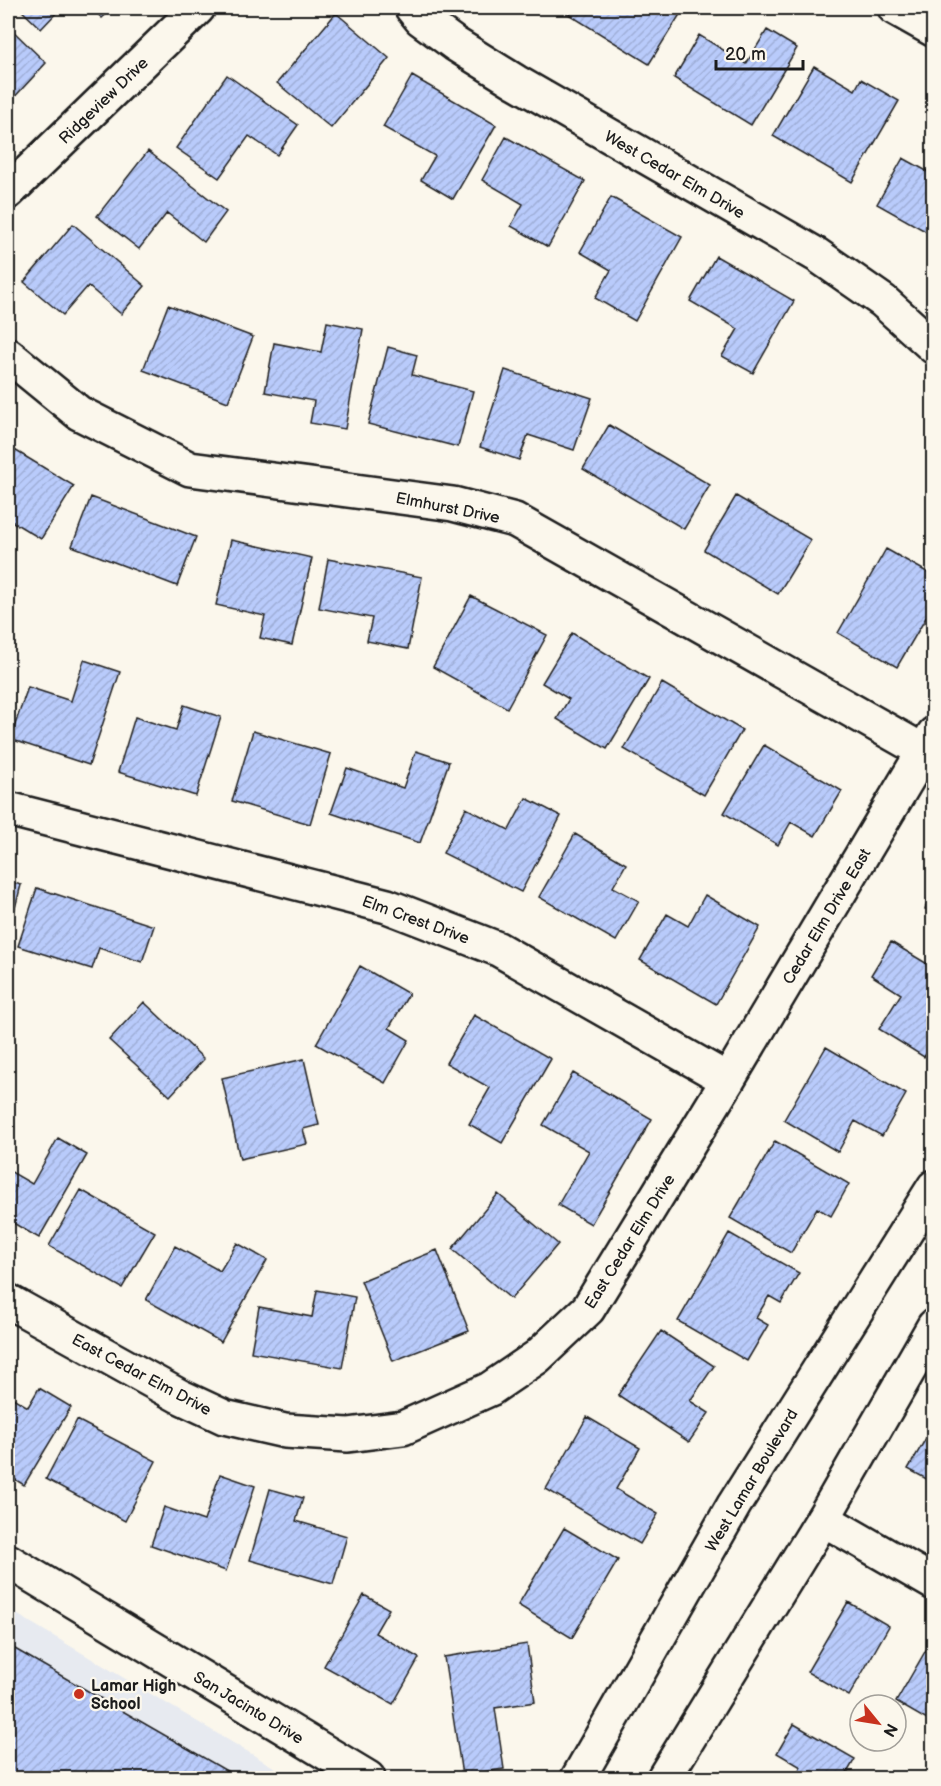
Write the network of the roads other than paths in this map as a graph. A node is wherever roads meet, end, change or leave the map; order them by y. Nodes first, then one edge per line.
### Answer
1 (198, 8) edge
2 (412, 8) edge
3 (895, 8) edge
4 (933, 30) edge
5 (8, 192) edge
6 (933, 347) edge
7 (8, 356) edge
8 (930, 747) edge
9 (8, 809) edge
10 (728, 1080) junction
11 (933, 1187) edge
12 (8, 1300) edge
13 (933, 1326) edge
14 (823, 1519) junction
15 (8, 1561) edge
16 (933, 1582) edge
17 (368, 1779) edge
18 (578, 1779) edge
19 (664, 1779) edge

1 - 5 street, Ridgeview Drive
2 - 6 street, West Cedar Elm Drive
3 - 4 street
7 - 8 street, Elmhurst Drive
8 - 10 street, Cedar Elm Drive East
9 - 10 street, Elm Crest Drive
10 - 12 street, East Cedar Elm Drive
11 - 18 street, West Lamar Boulevard
13 - 14 street
14 - 16 street
14 - 19 street
15 - 17 street, San Jacinto Drive

